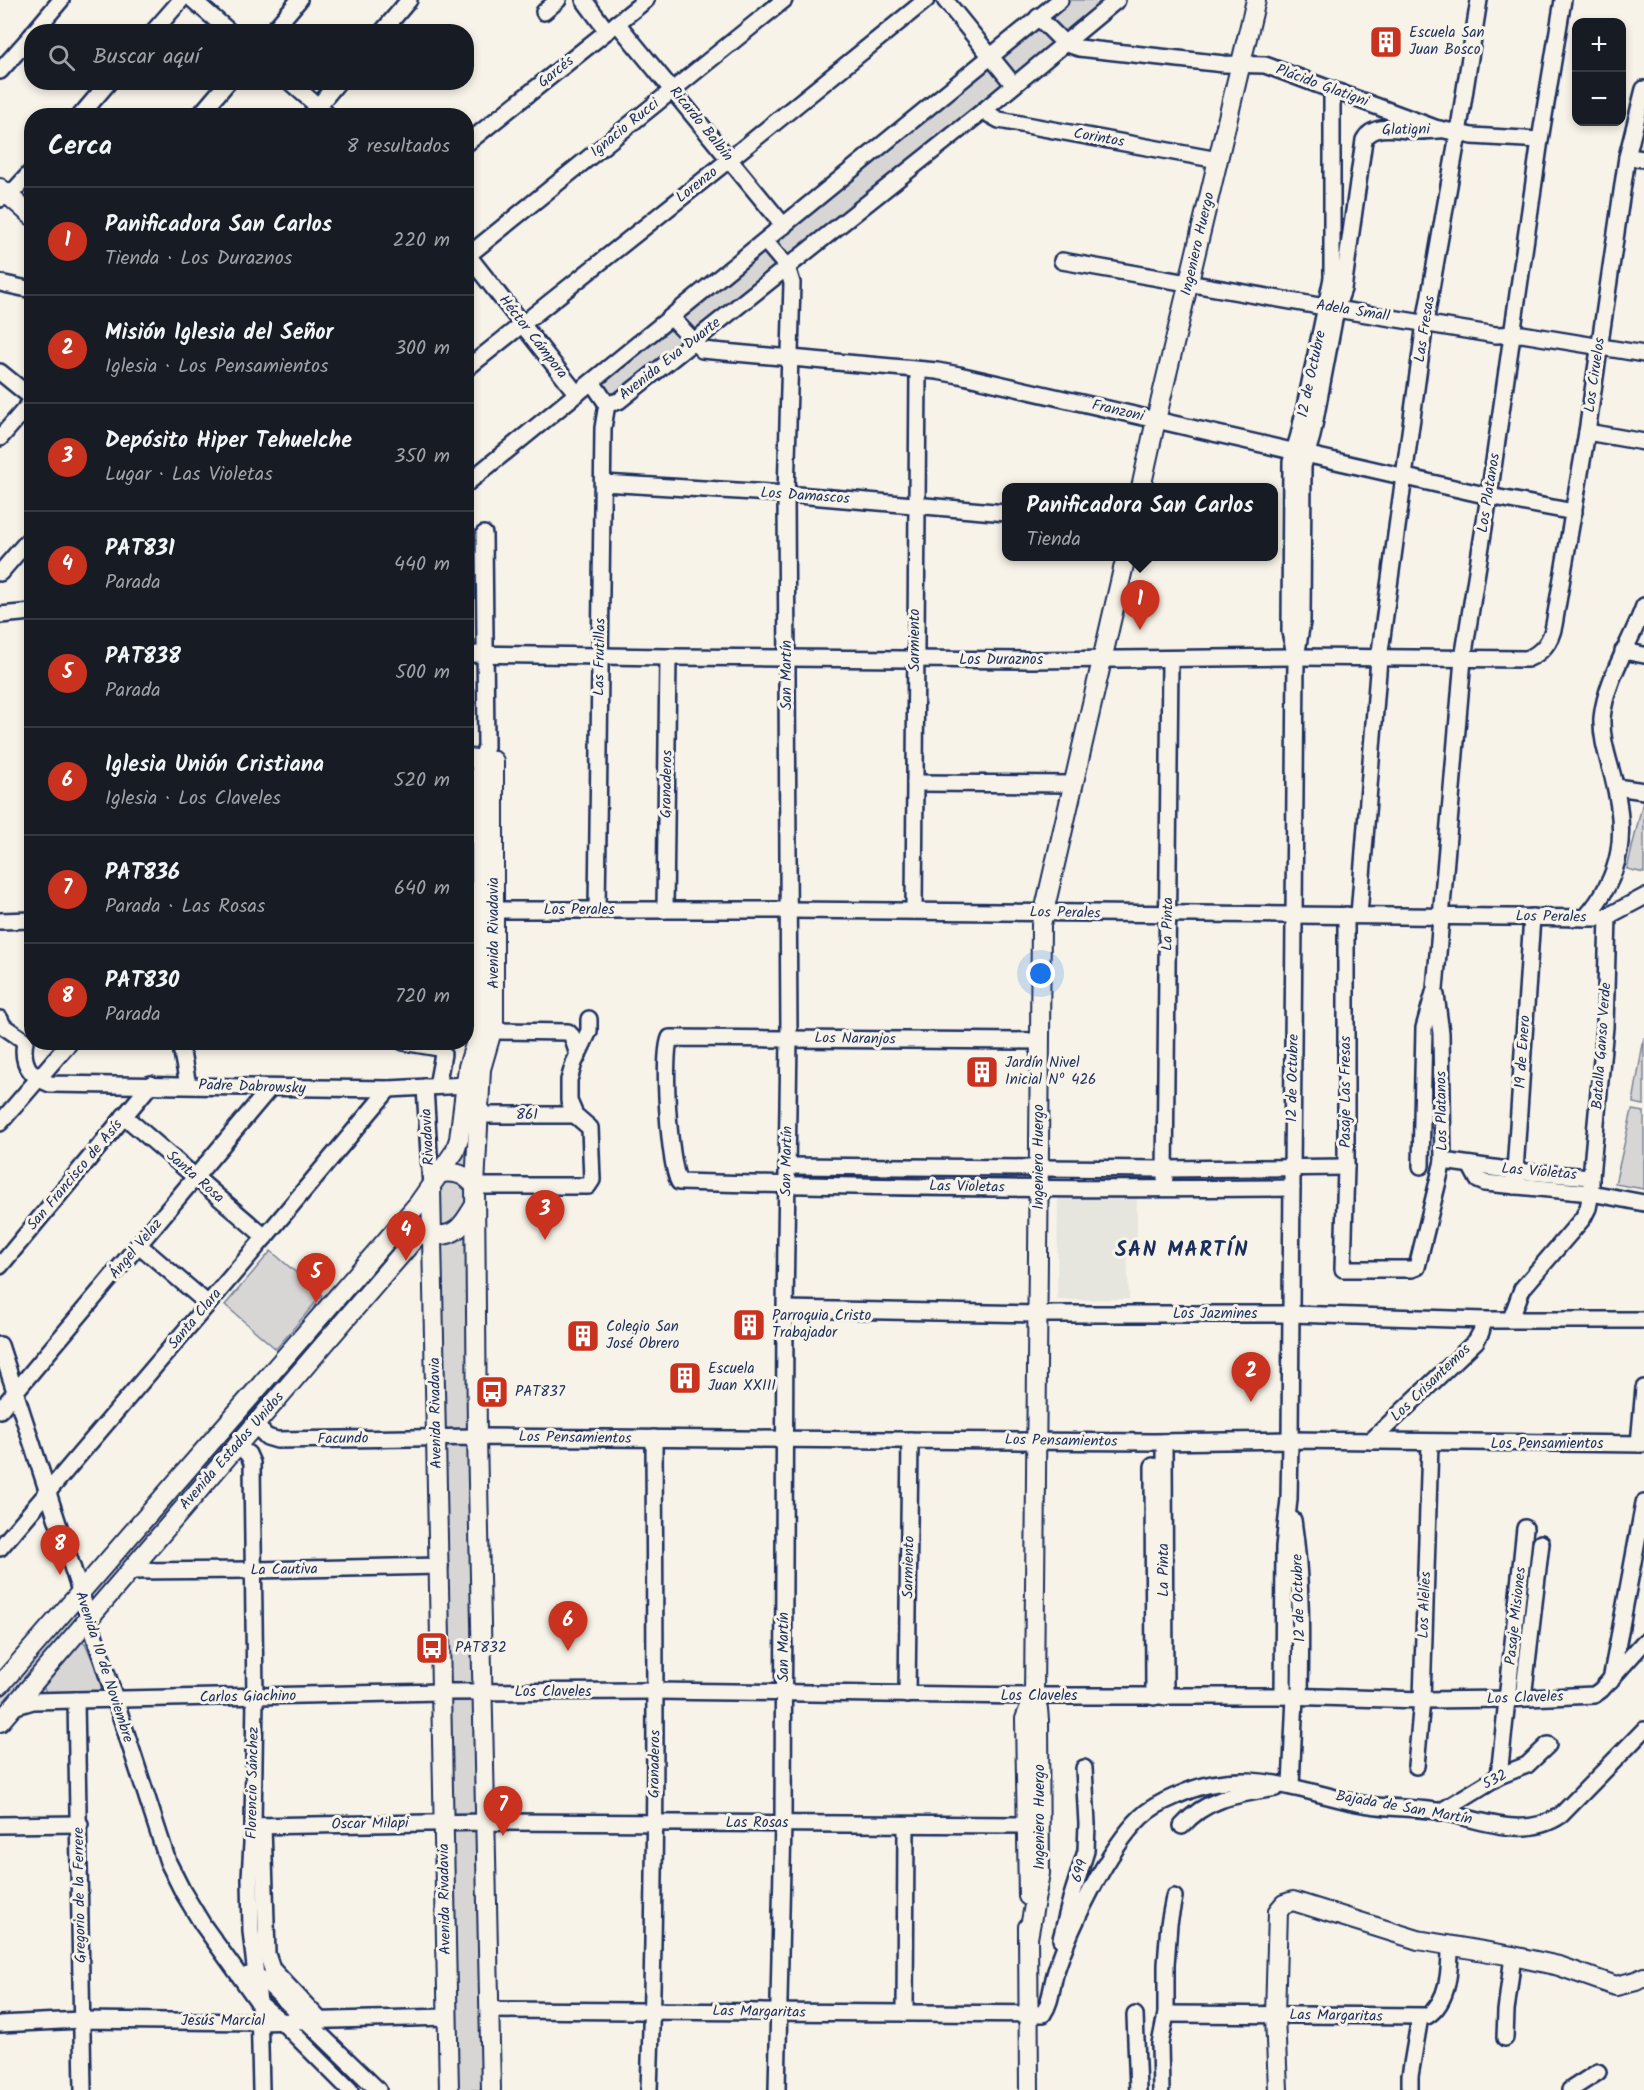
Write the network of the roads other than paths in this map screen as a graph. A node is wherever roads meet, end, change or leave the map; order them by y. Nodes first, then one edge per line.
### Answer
1 (61, 0) edge
2 (181, 0) edge
3 (193, 0) edge
4 (298, 0) edge
5 (409, 0) edge
6 (558, 0) edge
7 (584, 0) edge
8 (646, 0) edge
9 (784, 0) edge
10 (926, 0) edge
11 (945, 0) edge
12 (1060, 0) edge
13 (1117, 0) edge
14 (1256, 0) edge
15 (1479, 0) edge
16 (1563, 0) edge
17 (544, 12) dead end
18 (1038, 17) junction
19 (41, 24) edge
20 (160, 24) edge
21 (221, 24) edge
22 (278, 24) edge
23 (389, 24) edge
24 (612, 27) junction
25 (24, 43) edge
26 (1064, 43) junction
27 (990, 57) junction
28 (1241, 64) junction
29 (0, 71) edge
30 (1013, 84) junction
31 (672, 89) junction
32 (1644, 89) edge
33 (102, 90) edge
34 (221, 90) edge
35 (298, 90) edge
36 (333, 90) edge
37 (1332, 90) junction
38 (87, 108) edge
39 (207, 108) edge
40 (315, 108) edge
41 (322, 108) edge
42 (983, 111) junction
43 (1440, 129) junction
44 (1372, 131) joint
45 (1458, 134) junction
46 (474, 138) edge
47 (1540, 140) junction
48 (1627, 157) junction
49 (730, 159) junction
50 (1644, 159) edge
51 (1218, 160) junction
52 (24, 177) edge
53 (3, 194) edge
54 (24, 210) edge
55 (784, 226) junction
56 (765, 241) junction
57 (474, 249) edge
58 (1062, 261) dead end
59 (474, 264) edge
60 (787, 267) junction
61 (1189, 282) junction
62 (0, 284) edge
63 (24, 288) edge
64 (1330, 308) junction
65 (671, 317) junction
66 (1425, 323) junction
67 (522, 325) junction
68 (1512, 333) junction
69 (693, 342) junction
70 (1599, 347) junction
71 (1644, 354) edge
72 (790, 357) junction
73 (474, 363) edge
74 (918, 370) junction
75 (0, 372) edge
76 (592, 382) junction
77 (24, 393) edge
78 (577, 394) junction
79 (607, 404) junction
80 (24, 410) edge
81 (1156, 420) junction
82 (1587, 432) junction
83 (0, 438) edge
84 (1644, 442) edge
85 (1300, 451) junction
86 (1404, 476) junction
87 (474, 478) edge
88 (603, 483) junction
89 (1142, 483) edge
90 (786, 494) junction
91 (1490, 496) junction
92 (915, 505) junction
93 (1574, 512) junction
94 (1002, 513) edge
95 (484, 534) dead end
96 (24, 545) edge
97 (1278, 546) edge
98 (1289, 547) junction
99 (1125, 561) edge
100 (0, 573) edge
101 (1644, 606) edge
102 (24, 613) edge
103 (0, 615) edge
104 (1623, 651) junction
105 (474, 654) edge
106 (485, 654) junction
107 (1644, 655) edge
108 (600, 656) junction
109 (1536, 656) joint
110 (668, 657) junction
111 (1296, 657) junction
112 (787, 658) junction
113 (916, 659) junction
114 (1101, 659) junction
115 (1170, 659) junction
116 (1379, 659) junction
117 (1463, 659) junction
118 (482, 756) edge
119 (915, 783) junction
120 (1073, 784) junction
121 (1616, 787) junction
122 (1644, 791) edge
123 (477, 794) edge
124 (474, 853) edge
125 (1644, 897) edge
126 (488, 910) junction
127 (597, 910) junction
128 (665, 910) junction
129 (789, 910) junction
130 (914, 911) junction
131 (1043, 912) junction
132 (1168, 914) junction
133 (1295, 915) junction
134 (1353, 915) junction
135 (1441, 915) junction
136 (1608, 916) junction
137 (1532, 917) junction
138 (1585, 918) junction
139 (24, 920) edge
140 (0, 921) edge
141 (474, 937) edge
142 (1435, 989) junction
143 (0, 1019) edge
144 (589, 1019) dead end
145 (492, 1031) junction
146 (24, 1034) edge
147 (789, 1038) junction
148 (1040, 1041) junction
149 (474, 1044) edge
150 (26, 1050) edge
151 (63, 1050) edge
152 (181, 1050) edge
153 (440, 1050) edge
154 (472, 1050) edge
155 (578, 1055) junction
156 (38, 1080) junction
157 (151, 1084) junction
158 (188, 1085) junction
159 (466, 1085) junction
160 (431, 1087) junction
161 (270, 1088) junction
162 (389, 1089) junction
163 (479, 1115) junction
164 (575, 1115) junction
165 (124, 1116) junction
166 (0, 1123) edge
167 (1443, 1161) junction
168 (787, 1166) junction
169 (1421, 1166) dead end
170 (1346, 1167) junction
171 (1040, 1168) junction
172 (1164, 1169) junction
173 (1292, 1169) junction
174 (1592, 1177) junction
175 (196, 1178) junction
176 (1515, 1179) junction
177 (435, 1180) junction
178 (679, 1182) joint
179 (787, 1185) junction
180 (475, 1186) junction
181 (1039, 1188) junction
182 (1292, 1188) junction
183 (1165, 1189) junction
184 (1591, 1193) junction
185 (1644, 1203) edge
186 (475, 1205) junction
187 (432, 1234) junction
188 (265, 1237) junction
189 (139, 1245) junction
190 (0, 1266) edge
191 (1343, 1269) joint
192 (208, 1304) junction
193 (785, 1309) junction
194 (1039, 1314) junction
195 (1291, 1314) junction
196 (1511, 1319) junction
197 (1484, 1320) junction
198 (1644, 1320) edge
199 (0, 1345) edge
200 (1644, 1388) edge
201 (15, 1392) junction
202 (0, 1410) edge
203 (238, 1411) junction
204 (261, 1431) junction
205 (219, 1432) junction
206 (436, 1437) junction
207 (477, 1437) junction
208 (654, 1438) junction
209 (784, 1439) junction
210 (910, 1440) junction
211 (1290, 1440) junction
212 (1036, 1441) junction
213 (1371, 1441) junction
214 (1159, 1442) junction
215 (1430, 1443) junction
216 (1641, 1444) edge
217 (242, 1450) junction
218 (48, 1493) junction
219 (1644, 1503) edge
220 (1541, 1543) dead end
221 (0, 1548) edge
222 (440, 1566) junction
223 (254, 1570) junction
224 (129, 1571) junction
225 (1537, 1580) junction
226 (80, 1593) junction
227 (89, 1619) junction
228 (1644, 1642) edge
229 (1611, 1680) junction
230 (0, 1685) edge
231 (655, 1691) junction
232 (441, 1692) junction
233 (484, 1692) junction
234 (783, 1693) junction
235 (907, 1695) junction
236 (1034, 1696) junction
237 (1293, 1696) junction
238 (255, 1697) junction
239 (1159, 1697) junction
240 (1523, 1698) junction
241 (1507, 1699) junction
242 (76, 1700) junction
243 (114, 1700) junction
244 (1422, 1700) junction
245 (13, 1707) junction
246 (0, 1722) edge
247 (1644, 1730) edge
248 (1548, 1745) dead end
249 (1416, 1766) dead end
250 (1084, 1768) dead end
251 (1499, 1776) junction
252 (1291, 1786) junction
253 (1440, 1812) junction
254 (486, 1821) junction
255 (444, 1822) junction
256 (654, 1822) junction
257 (783, 1823) junction
258 (0, 1824) edge
259 (80, 1824) junction
260 (906, 1825) junction
261 (1028, 1825) junction
262 (258, 1826) junction
263 (1182, 1826) dead end
264 (1174, 1897) dead end
265 (1028, 1938) junction
266 (1450, 1946) junction
267 (1513, 1956) junction
268 (1056, 1971) junction
269 (239, 1974) junction
270 (255, 1976) junction
271 (1644, 1977) edge
272 (259, 2003) junction
273 (490, 2010) junction
274 (652, 2011) junction
275 (778, 2013) junction
276 (905, 2013) junction
277 (1035, 2014) junction
278 (1166, 2014) junction
279 (1135, 2015) dead end
280 (1275, 2015) junction
281 (447, 2017) junction
282 (1420, 2017) junction
283 (312, 2019) junction
284 (81, 2020) junction
285 (281, 2021) junction
286 (259, 2022) junction
287 (0, 2024) edge
288 (1506, 2038) dead end
289 (1598, 2072) dead end
290 (83, 2090) edge
291 (261, 2090) edge
292 (350, 2090) edge
293 (378, 2090) edge
294 (449, 2090) edge
295 (491, 2090) edge
296 (649, 2090) edge
297 (777, 2090) edge
298 (1029, 2090) edge
299 (1138, 2090) edge
300 (1161, 2090) edge
301 (1278, 2090) edge
302 (1410, 2090) edge
303 (1570, 2090) edge

1 - 19 street
2 - 20 street
3 - 21 street
4 - 22 street
5 - 23 street
6 - 17 street
7 - 24 street, Ricardo Balbín
8 - 24 street, Garcés
9 - 31 street, Ignacio Rucci
10 - 49 street, Lorenzo
11 - 27 street
12 - 18 street, Avenida Eva Duarte
13 - 26 street, Avenida Eva Duarte
14 - 28 main road, Ingeniero Huergo
15 - 45 street, Las Fresas
16 - 47 street, Los Platanos
18 - 26 street
18 - 27 street, Avenida Eva Duarte
24 - 31 street, Ricardo Balbín
24 - 46 street, Garcés
25 - 29 street
26 - 28 street, Plácido Glatigni
26 - 30 street, Avenida Eva Duarte
27 - 30 street
27 - 55 street, Avenida Eva Duarte
28 - 37 street, Plácido Glatigni
28 - 51 main road, Ingeniero Huergo
30 - 42 street, Avenida Eva Duarte
31 - 49 street, Ricardo Balbín
31 - 57 street, Ignacio Rucci
32 - 48 street, Los Ciruelos
33 - 38 street
34 - 39 street
35 - 40 street
36 - 41 street
37 - 43 street, Plácido Glatigni
37 - 64 street, 12 de Octubre
42 - 51 street, Corintos
42 - 60 street, Avenida Eva Duarte
43 - 44 street, Glatigni
43 - 45 street, Plácido Glatigni
44 - 64 street, 12 de Octubre
45 - 47 street, Plácido Glatigni
45 - 66 street, Las Fresas
47 - 68 street, Los Platanos
48 - 50 street
48 - 70 street, Los Ciruelos
49 - 55 street, Ricardo Balbín
49 - 67 street, Lorenzo
51 - 61 main road, Ingeniero Huergo
52 - 53 street
53 - 54 main road
55 - 56 street, Avenida Eva Duarte
56 - 60 street
56 - 65 street, Avenida Eva Duarte
58 - 61 street, Adela Small
59 - 67 street, Héctor Cámpora
60 - 69 street, Avenida Eva Duarte
60 - 72 street, San Martín
61 - 64 street, Adela Small
61 - 81 main road, Ingeniero Huergo
62 - 63 street
64 - 66 street, Adela Small
64 - 85 street, 12 de Octubre
65 - 69 street, Franzoni
65 - 76 street, Avenida Eva Duarte
66 - 68 street, Adela Small
66 - 86 street, Las Fresas
67 - 73 street, Lorenzo
67 - 78 street, Héctor Cámpora
68 - 70 street, Adela Small
68 - 91 street, Los Platanos
69 - 72 street, Franzoni
69 - 79 street, Avenida Eva Duarte
70 - 71 street, Adela Small
70 - 82 street, Los Ciruelos
72 - 74 street, Franzoni
72 - 90 street, San Martín
74 - 81 street, Franzoni
74 - 92 street, Sarmiento
75 - 77 street
76 - 78 street
76 - 79 street, Avenida Eva Duarte
78 - 87 street
79 - 88 street, Las Frutillas
80 - 83 street
81 - 85 street, Franzoni
81 - 89 main road, Ingeniero Huergo
82 - 84 street
82 - 93 street, Los Ciruelos
85 - 86 street, Franzoni
85 - 98 street, 12 de Octubre
85 - 111 street, 12 de Octubre
86 - 91 street, Franzoni
86 - 116 street, Las Fresas
88 - 90 street, Los Damascos
88 - 108 street, Las Frutillas
90 - 92 street, Los Damascos
90 - 112 street, San Martín
91 - 93 street, Franzoni
91 - 117 street, Los Platanos
92 - 94 street, Los Damascos
92 - 113 street, Sarmiento
93 - 109 street, Los Ciruelos
95 - 106 street
96 - 100 street
97 - 98 street
98 - 111 street, 12 de Octubre
99 - 114 main road, Ingeniero Huergo
101 - 104 street
102 - 103 street
104 - 107 street
104 - 121 street
105 - 106 street, Los Duraznos
106 - 108 street, Los Duraznos
106 - 118 street, Avenida Rivadavia
108 - 110 street, Los Duraznos
108 - 127 street, Las Frutillas
109 - 117 street, Los Duraznos
110 - 112 street, Los Duraznos
110 - 128 street, Granaderos
111 - 115 street, Los Duraznos
111 - 116 street, Los Duraznos
111 - 133 street, 12 de Octubre
112 - 113 street, Los Duraznos
112 - 129 street, San Martín
113 - 114 street, Los Duraznos
113 - 119 street, Sarmiento
114 - 115 street, Los Duraznos
114 - 120 main road, Ingeniero Huergo
115 - 132 street, La Pinta
116 - 117 street, Los Duraznos
116 - 134 street, Pasaje Las Fresas
117 - 135 street, Los Platanos
118 - 123 main road, Avenida Rivadavia
119 - 120 street
119 - 130 street, Sarmiento
120 - 131 main road, Ingeniero Huergo
121 - 122 street
121 - 138 street
123 - 124 main road, Avenida Rivadavia
123 - 126 main road, Avenida Rivadavia
124 - 126 main road, Avenida Rivadavia
125 - 136 street, Los Perales
126 - 127 street, Los Perales
126 - 141 main road, Avenida Rivadavia
126 - 145 main road, Avenida Rivadavia
127 - 128 street, Los Perales
128 - 129 street, Los Perales
129 - 130 street, Los Perales
129 - 147 street, San Martín
130 - 131 street, Los Perales
131 - 132 street, Los Perales
131 - 148 main road, Ingeniero Huergo
132 - 133 street, Los Perales
132 - 172 street, La Pinta
133 - 134 street, Los Perales
133 - 173 street, 12 de Octubre
134 - 135 street, Los Perales
134 - 170 street, Pasaje Las Fresas
135 - 137 street, Los Perales
135 - 142 street, Los Platanos
136 - 138 street, Los Perales
136 - 174 street, Batalla Ganso Verde
137 - 138 street, Los Perales
137 - 176 street, 19 de Enero
139 - 140 street
141 - 149 main road, Avenida Rivadavia
142 - 167 street, Los Platanos
142 - 169 street, Los Platanos
143 - 146 street
144 - 155 street
145 - 155 street
145 - 163 main road, Avenida Rivadavia
147 - 148 street, Los Naranjos
147 - 168 street, San Martín
147 - 178 street, Los Naranjos
148 - 171 main road, Ingeniero Huergo
150 - 156 street
151 - 156 street
152 - 158 street
153 - 160 street, Rivadavia
154 - 159 main road, Avenida Rivadavia
155 - 164 street
156 - 157 street, Padre Dabrowsky
156 - 166 street
157 - 158 street, Padre Dabrowsky
157 - 165 street, San Francisco de Asís
158 - 161 street, Padre Dabrowsky
159 - 160 street, Padre Dabrowsky
159 - 177 main road, Avenida Rivadavia
160 - 162 street, Padre Dabrowsky
160 - 177 street, Rivadavia
161 - 162 street, Padre Dabrowsky
161 - 175 street, Ángel Velaz
162 - 188 street, Santa Clara
163 - 164 street, 861
163 - 180 main road, Avenida Rivadavia
164 - 180 street
165 - 175 street, Santa Rosa
165 - 190 street, San Francisco de Asís
167 - 176 street, Las Violetas
167 - 191 street, Los Platanos
168 - 171 street, Las Violetas
168 - 179 street, San Martín
170 - 173 street, Las Violetas
170 - 191 street, Pasaje Las Fresas
171 - 172 street, Las Violetas
171 - 181 main road, Ingeniero Huergo
172 - 173 street, Las Violetas
172 - 183 street, La Pinta
173 - 182 street, 12 de Octubre
174 - 176 street, Las Violetas
174 - 184 street, Las Violetas
175 - 188 street, Santa Rosa
175 - 189 street, Ángel Velaz
176 - 184 street, Las Violetas
177 - 180 main road
177 - 187 main road, Avenida Rivadavia
177 - 203 main road, Avenida Estados Unidos
178 - 179 street, Las Violetas
179 - 181 street, Las Violetas
179 - 193 street, San Martín
180 - 186 main road, Avenida Rivadavia
181 - 183 street, Las Violetas
181 - 194 main road, Ingeniero Huergo
182 - 183 street, Las Violetas
182 - 195 street, 12 de Octubre
184 - 185 street, Las Violetas
184 - 196 street
186 - 187 main road, Avenida Estados Unidos
186 - 207 main road, Avenida Rivadavia
187 - 204 main road, Avenida Estados Unidos
187 - 206 main road, Avenida Rivadavia
188 - 192 street, Santa Clara
189 - 192 street
189 - 201 street, Ángel Velaz
192 - 218 street, Santa Clara
193 - 194 street, Los Jazmines
193 - 209 street, San Martín
194 - 195 street, Los Jazmines
194 - 212 main road, Ingeniero Huergo
195 - 197 street, Los Jazmines
195 - 211 street, 12 de Octubre
196 - 197 street, Los Jazmines
196 - 198 street, Los Jazmines
197 - 213 street, Los Crisantemos
199 - 201 street, Avenida 10 de Noviembre
200 - 216 street
201 - 202 street, Ángel Velaz
201 - 218 street, Avenida 10 de Noviembre
203 - 204 main road
203 - 205 main road, Avenida Estados Unidos
204 - 206 street, Facundo
204 - 217 main road, Avenida Estados Unidos
205 - 217 main road
205 - 226 main road, Avenida Estados Unidos
206 - 207 street, Facundo
206 - 222 main road, Avenida Rivadavia
207 - 208 street, Los Pensamientos
207 - 233 main road, Avenida Rivadavia
208 - 209 street, Los Pensamientos
208 - 231 street, Granaderos
209 - 210 street, Los Pensamientos
209 - 234 street, San Martín
210 - 212 street, Los Pensamientos
210 - 235 street, Sarmiento
211 - 213 street, Los Pensamientos
211 - 214 street, Los Pensamientos
211 - 237 street, 12 de Octubre
212 - 214 street, Los Pensamientos
212 - 236 main road, Ingeniero Huergo
213 - 215 street, Los Pensamientos
214 - 239 street, La Pinta
215 - 216 street, Los Pensamientos
215 - 244 street, Los Alelies
217 - 223 street, Florencio Sánchez
217 - 224 main road, Avenida Estados Unidos
218 - 221 street, Santa Clara
218 - 226 street, Avenida 10 de Noviembre
219 - 229 street
220 - 225 street, Pasaje Misiones
222 - 223 street, La Cautiva
222 - 232 main road, Avenida Rivadavia
223 - 224 street, La Cautiva
223 - 238 street, Florencio Sánchez
224 - 227 main road, Avenida Estados Unidos
225 - 240 street, Pasaje Misiones
225 - 241 street, Pasaje Misiones
226 - 227 street, Avenida 10 de Noviembre
226 - 230 main road, Avenida Estados Unidos
227 - 243 street, Avenida 10 de Noviembre
227 - 245 main road, Avenida Estados Unidos
228 - 229 street
229 - 240 street, Los Claveles
231 - 233 street, Los Claveles
231 - 234 street, Los Claveles
231 - 256 street, Granaderos
232 - 233 street, Carlos Giachino
232 - 238 street, Carlos Giachino
232 - 255 main road, Avenida Rivadavia
233 - 254 main road, Avenida Rivadavia
234 - 235 street, Los Claveles
234 - 257 street, San Martín
235 - 236 street, Los Claveles
236 - 239 street, Los Claveles
236 - 261 main road, Ingeniero Huergo
236 - 265 main road, Ingeniero Huergo
237 - 239 street, Los Claveles
237 - 244 street, Los Claveles
237 - 252 street, 12 de Octubre
238 - 243 street, Carlos Giachino
238 - 262 street, Florencio Sánchez
240 - 241 street, Los Claveles
241 - 244 street, Los Claveles
241 - 251 street, Pasaje Misiones
242 - 243 street, Carlos Giachino
242 - 245 street, Carlos Giachino
242 - 259 street, Gregorio de la Ferrere
243 - 269 street, Avenida 10 de Noviembre
244 - 249 street, Los Alelies
245 - 246 main road, Avenida Estados Unidos
247 - 253 street, Bajada de San Martín
248 - 251 street, 532
250 - 268 street, 699
251 - 253 street, 532
252 - 253 street, Bajada de San Martín
252 - 263 street
252 - 268 street, Bajada de San Martín
254 - 255 street, Oscar Milapi
254 - 256 street, Las Rosas
254 - 273 main road, Avenida Rivadavia
255 - 262 street, Oscar Milapi
255 - 281 main road, Avenida Rivadavia
256 - 257 street, Las Rosas
256 - 274 street, Granaderos
257 - 260 street, Las Rosas
257 - 275 street, San Martín
258 - 259 street
259 - 284 street, Gregorio de la Ferrere
260 - 261 street, Las Rosas
260 - 276 street
261 - 265 main road, Ingeniero Huergo
262 - 270 street, Florencio Sánchez
262 - 283 street
264 - 278 street
265 - 277 main road, Ingeniero Huergo
266 - 267 main road
266 - 280 main road
266 - 282 street
267 - 271 main road
267 - 288 street
268 - 277 street, Bajada de San Martín
269 - 270 street
269 - 272 street, Avenida 10 de Noviembre
270 - 272 street, Florencio Sánchez
270 - 283 street
272 - 285 street, Avenida 10 de Noviembre
272 - 286 street, Florencio Sánchez
273 - 274 street, Las Margaritas
273 - 295 main road, Avenida Rivadavia
274 - 275 street, Las Margaritas
274 - 296 street, Granaderos
275 - 276 street, Las Margaritas
275 - 297 street, San Martín
276 - 277 street, Las Margaritas
277 - 298 main road, Ingeniero Huergo
278 - 280 street, Las Margaritas
278 - 300 street
279 - 299 street
280 - 282 street, Las Margaritas
280 - 301 main road
281 - 283 street, Jesús Marcial
281 - 294 main road, Avenida Rivadavia
282 - 302 street
283 - 285 street, Jesús Marcial
283 - 293 street
284 - 286 street, Jesús Marcial
284 - 287 street, Jesús Marcial
284 - 290 street, Gregorio de la Ferrere
285 - 286 street, Jesús Marcial
285 - 292 street, Avenida 10 de Noviembre
286 - 291 street, Florencio Sánchez
289 - 303 street

